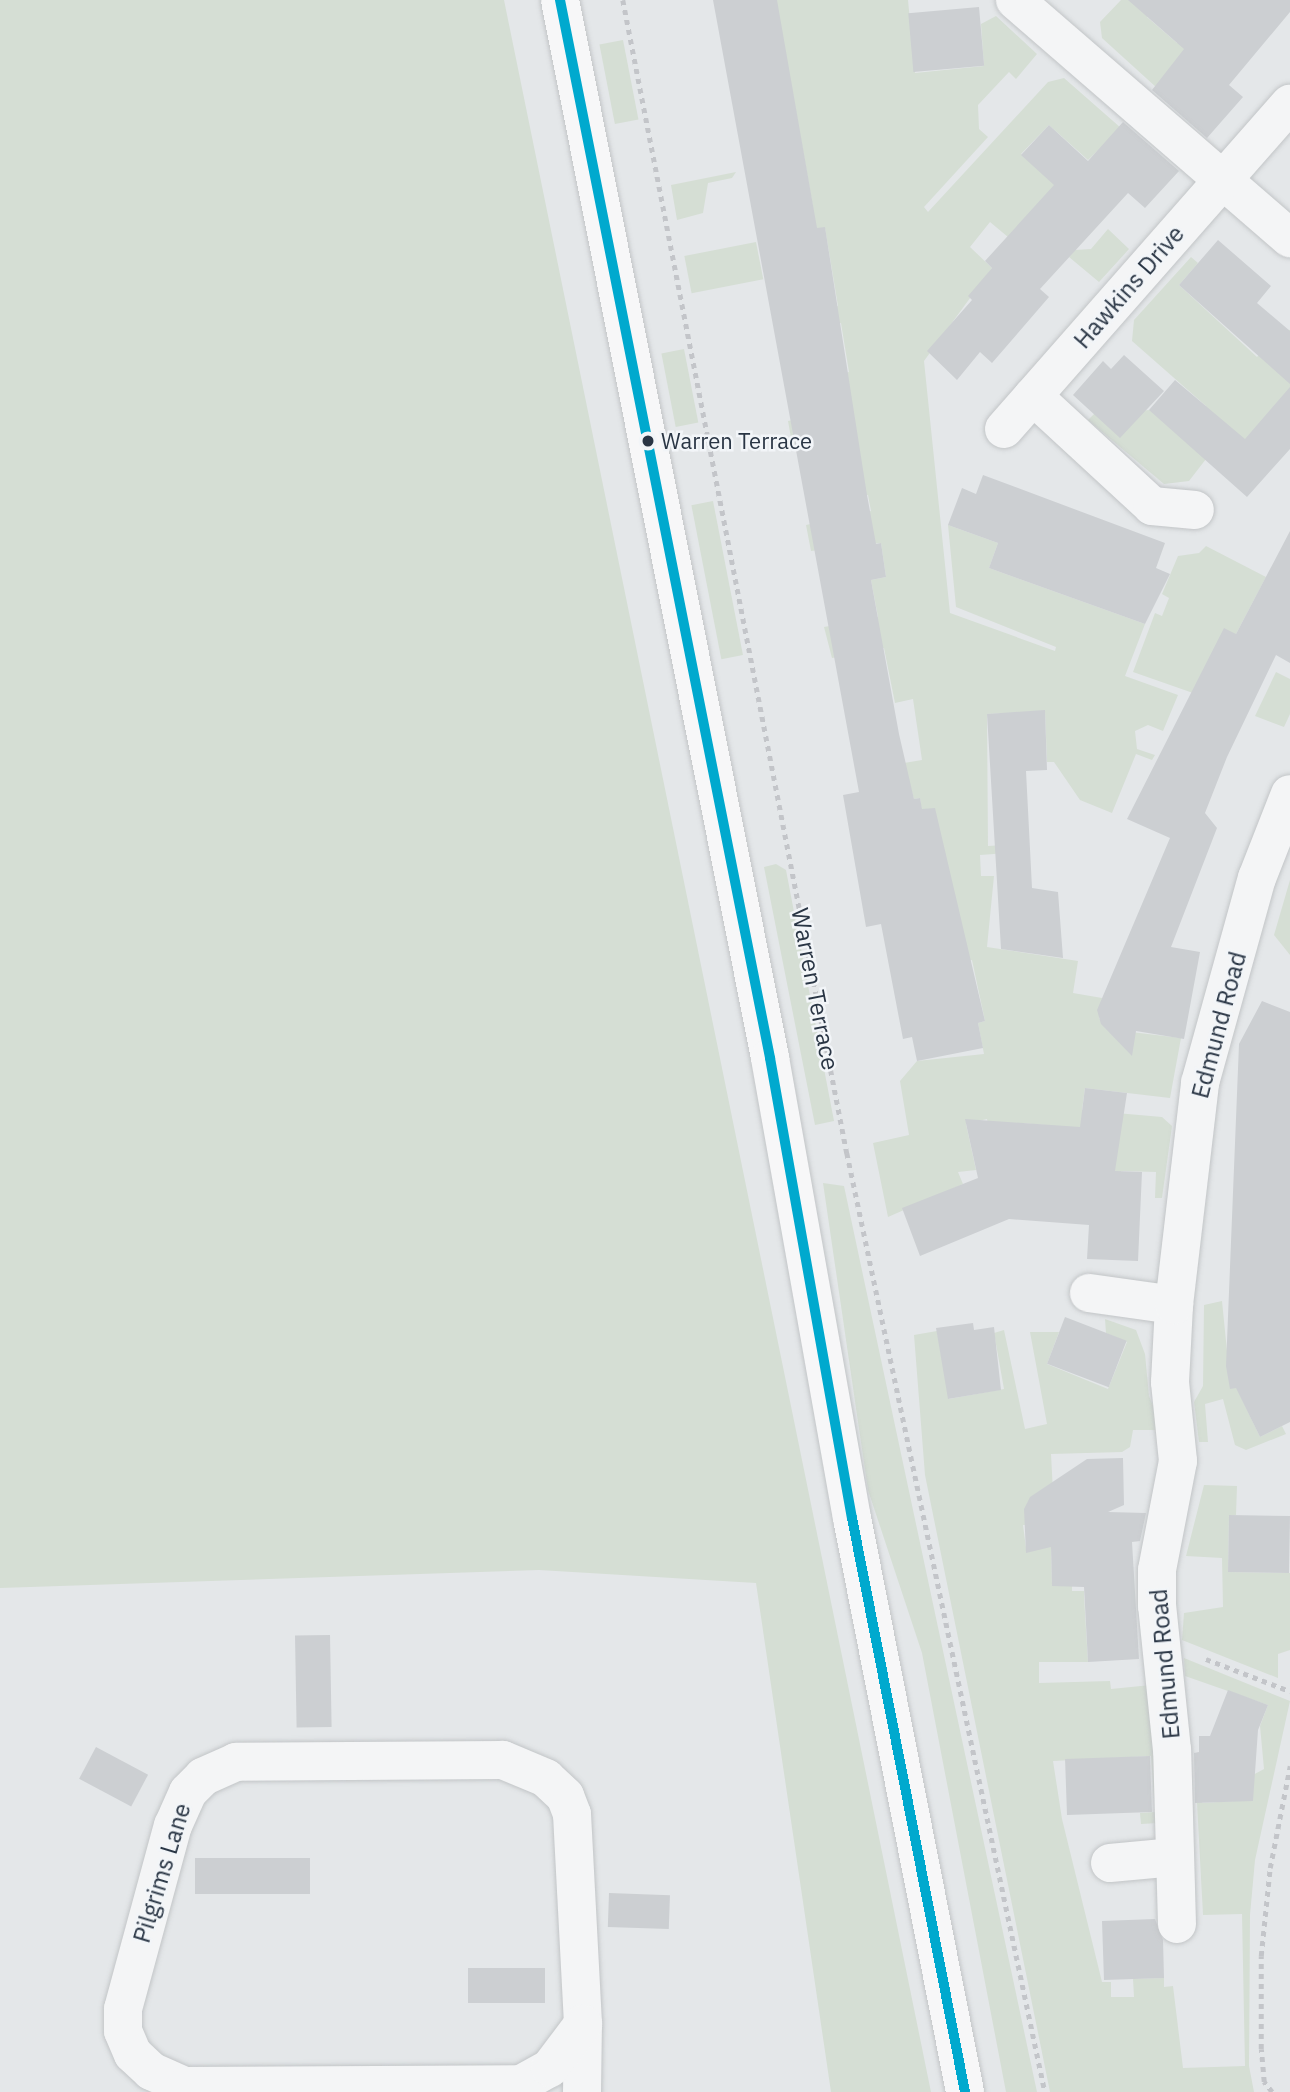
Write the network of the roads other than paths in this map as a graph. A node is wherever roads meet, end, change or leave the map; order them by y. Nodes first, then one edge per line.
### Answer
1 (560, 0) edge
2 (1015, 0) edge
3 (1290, 104) edge
4 (1225, 178) junction
5 (1290, 238) edge
6 (1033, 396) junction
7 (1004, 429) dead end
8 (1195, 510) dead end
9 (1290, 794) edge
10 (1089, 1293) dead end
11 (1174, 1305) junction
12 (1175, 1857) junction
13 (1110, 1863) dead end
14 (1177, 1924) dead end
15 (583, 2024) junction
16 (525, 2088) edge
17 (582, 2092) edge
18 (965, 2092) edge

1 - 18 main road
2 - 4 street
3 - 4 street, Hawkins Drive
4 - 5 street
4 - 6 street, Hawkins Drive
6 - 7 street, Hawkins Drive
6 - 8 street
9 - 11 street, Edmund Road
10 - 11 street
11 - 12 street, Edmund Road
12 - 13 street
12 - 14 street, Edmund Road
15 - 16 street, Pilgrims Lane
15 - 16 street, Pilgrims Lane
15 - 17 street, Pilgrims Lane

